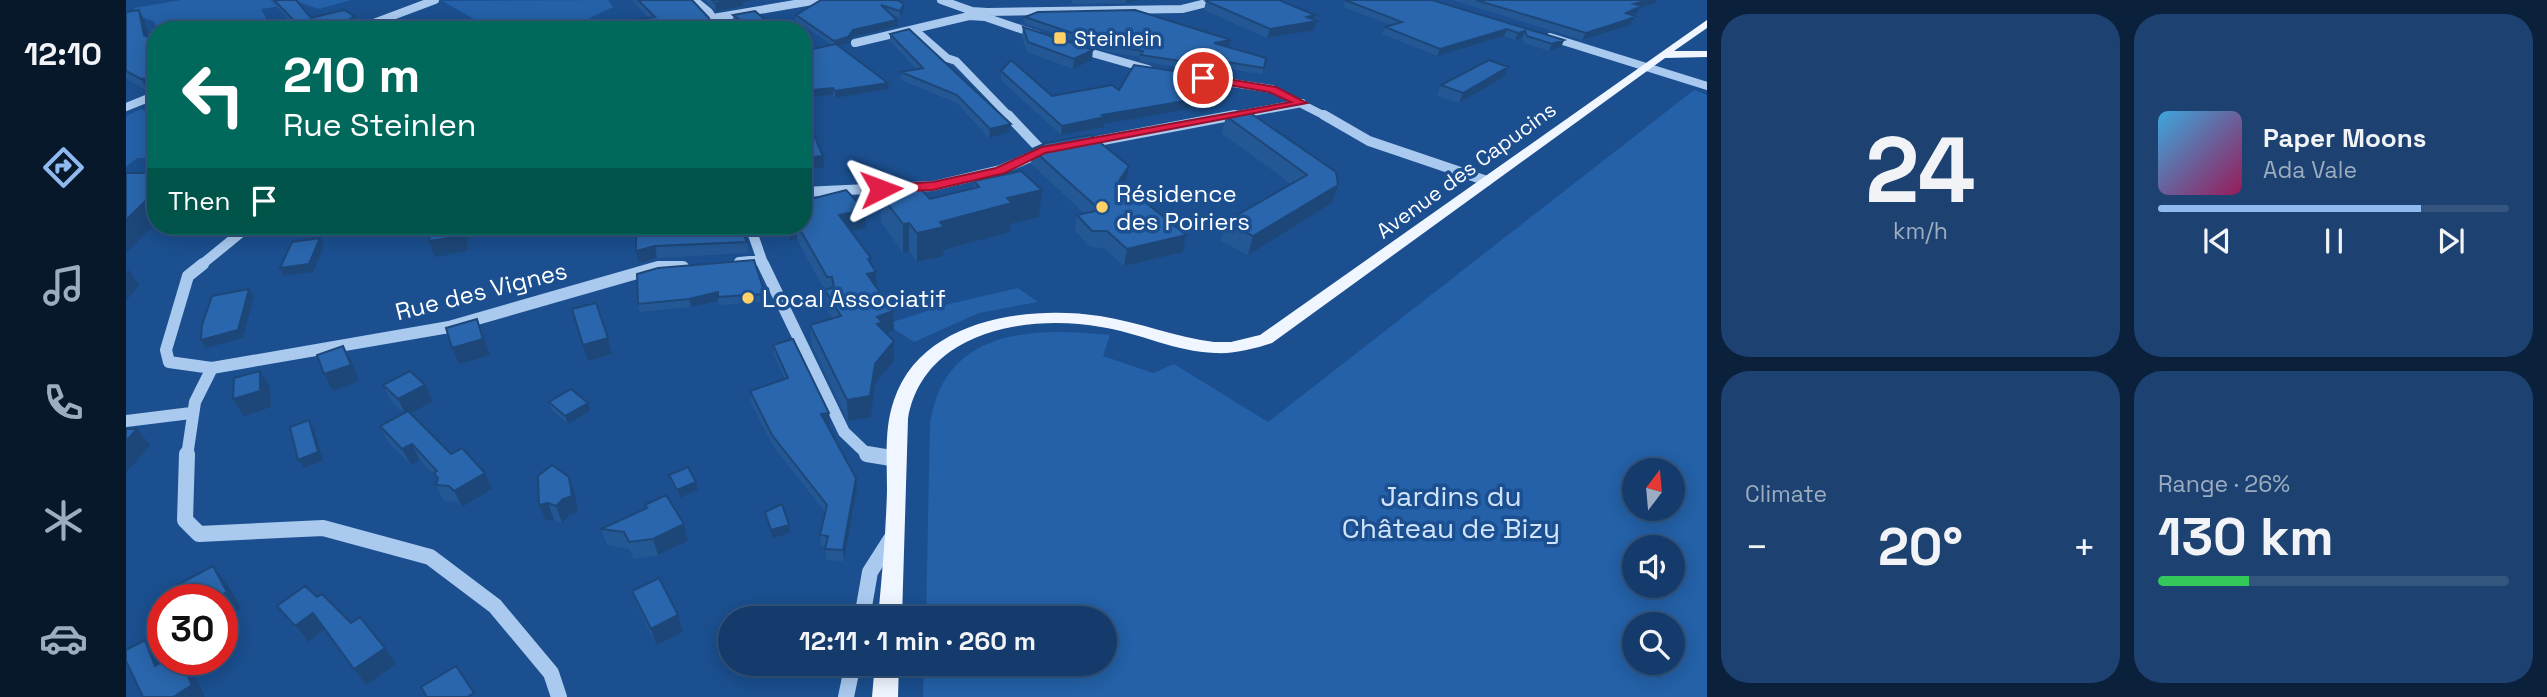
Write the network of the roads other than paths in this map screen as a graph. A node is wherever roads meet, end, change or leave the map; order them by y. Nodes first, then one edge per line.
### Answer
1 (435, 0) edge
2 (694, 0) edge
3 (818, 0) edge
4 (941, 0) edge
5 (1145, 0) edge
6 (1218, 0) edge
7 (1157, 9) junction
8 (970, 13) junction
9 (986, 15) junction
10 (713, 18) junction
11 (379, 21) edge
12 (715, 21) edge
13 (1707, 23) edge
14 (916, 31) junction
15 (1545, 36) edge
16 (1046, 38) edge
17 (855, 43) dead end
18 (1675, 45) junction
19 (1071, 46) edge
20 (1707, 54) edge
21 (1662, 55) junction
22 (1647, 67) junction
23 (1158, 71) edge
24 (1171, 73) edge
25 (1707, 86) edge
26 (147, 99) edge
27 (1302, 103) junction
28 (127, 106) edge
29 (1065, 146) edge
30 (1054, 149) edge
31 (1042, 150) junction
32 (1487, 181) junction
33 (812, 192) edge
34 (238, 235) edge
35 (753, 235) edge
36 (761, 260) junction
37 (723, 263) edge
38 (698, 266) edge
39 (212, 368) junction
40 (191, 413) junction
41 (126, 421) edge
42 (897, 460) junction
43 (895, 533) junction
44 (864, 606) edge
45 (891, 606) edge
46 (850, 676) edge
47 (886, 676) edge
48 (559, 697) edge
49 (846, 697) edge
50 (885, 697) edge

1 - 11 street
2 - 10 street
3 - 10 street
4 - 8 street
5 - 7 street
6 - 7 street
7 - 9 street
8 - 9 street
8 - 14 street
9 - 16 street
10 - 12 street
13 - 18 main road, Avenue des Capucins
14 - 17 street
14 - 31 street
15 - 22 street
18 - 20 main road
18 - 21 main road, Avenue des Capucins
19 - 23 street
20 - 21 main road
21 - 22 main road, Avenue des Capucins
22 - 25 street
22 - 32 main road, Avenue des Capucins
24 - 27 street
26 - 28 street
27 - 29 street
27 - 32 street
30 - 31 street
31 - 33 street
32 - 42 main road, Avenue des Capucins
34 - 39 street, Rue des Vignes
35 - 36 street
36 - 37 street
36 - 42 street
38 - 39 street, Rue des Vignes
39 - 40 street
40 - 41 street
40 - 48 street
42 - 43 main road
43 - 44 street
43 - 45 main road
46 - 49 street
47 - 50 main road

